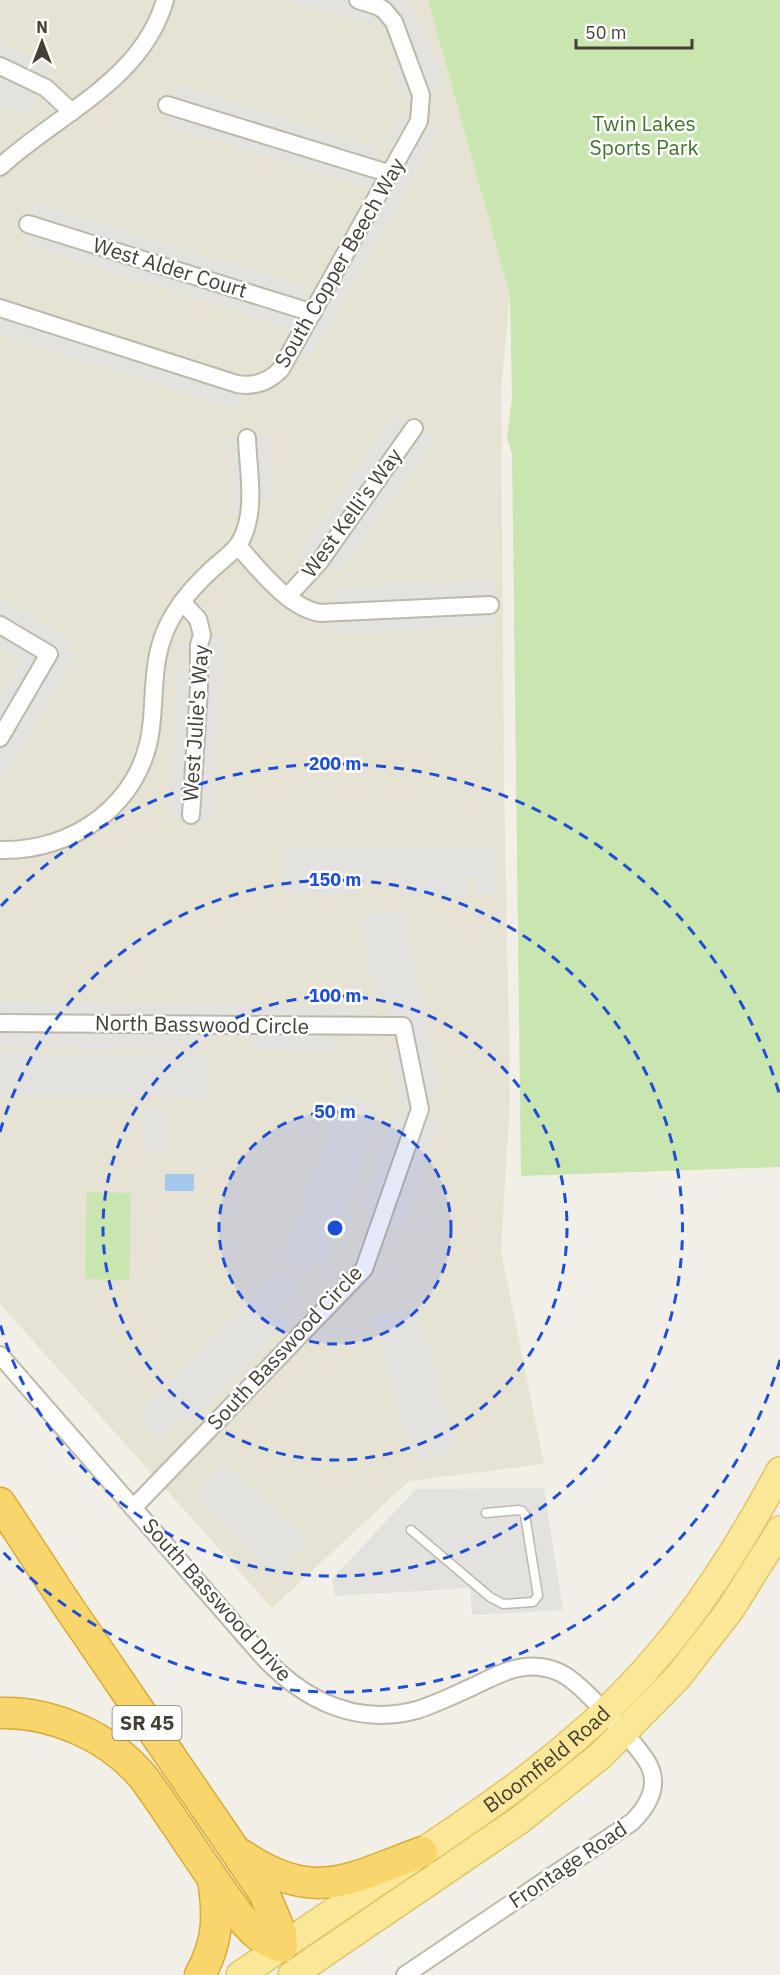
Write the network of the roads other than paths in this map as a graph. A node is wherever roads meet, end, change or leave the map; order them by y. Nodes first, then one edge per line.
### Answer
1 (165, 0) edge
2 (358, 0) edge
3 (0, 66) edge
4 (167, 105) dead end
5 (72, 112) junction
6 (0, 167) edge
7 (391, 174) junction
8 (28, 224) dead end
9 (0, 308) edge
10 (313, 313) junction
11 (414, 428) dead end
12 (247, 438) dead end
13 (238, 546) junction
14 (288, 596) junction
15 (182, 602) junction
16 (490, 605) dead end
17 (0, 625) edge
18 (0, 738) edge
19 (191, 814) dead end
20 (0, 850) edge
21 (0, 1023) edge
22 (403, 1026) joint
23 (0, 1355) edge
24 (780, 1471) edge
25 (0, 1503) edge
26 (133, 1508) junction
27 (486, 1513) dead end
28 (411, 1530) dead end
29 (780, 1530) edge
30 (0, 1713) edge
31 (614, 1722) junction
32 (234, 1849) junction
33 (422, 1852) junction
34 (213, 1880) junction
35 (290, 1965) edge
36 (200, 1975) edge
37 (240, 1975) edge
38 (405, 1975) edge

1 - 5 street
2 - 7 street, South Copper Beech Way
3 - 5 street
4 - 7 street
5 - 6 street
7 - 10 street, South Copper Beech Way
8 - 10 street, West Alder Court
9 - 10 street, South Copper Beech Way
11 - 14 street, West Kelli's Way
12 - 13 street
13 - 14 street
13 - 15 street
14 - 16 street
15 - 19 street, West Julie's Way
15 - 20 street
17 - 18 street
21 - 22 street, North Basswood Circle
22 - 26 street, South Basswood Circle
23 - 26 street, South Basswood Drive
24 - 31 main road, Bloomfield Road
25 - 32 highway, SR 45
26 - 31 street, South Basswood Drive
27 - 28 lane
29 - 31 main road, Bloomfield Road
30 - 34 highway
31 - 33 main road, Bloomfield Road
31 - 35 main road, Bloomfield Road
31 - 38 street, Frontage Road
32 - 33 highway
32 - 35 highway, SR 45
33 - 35 main road, Bloomfield Road
34 - 35 highway
34 - 36 highway
35 - 37 main road, Bloomfield Road

